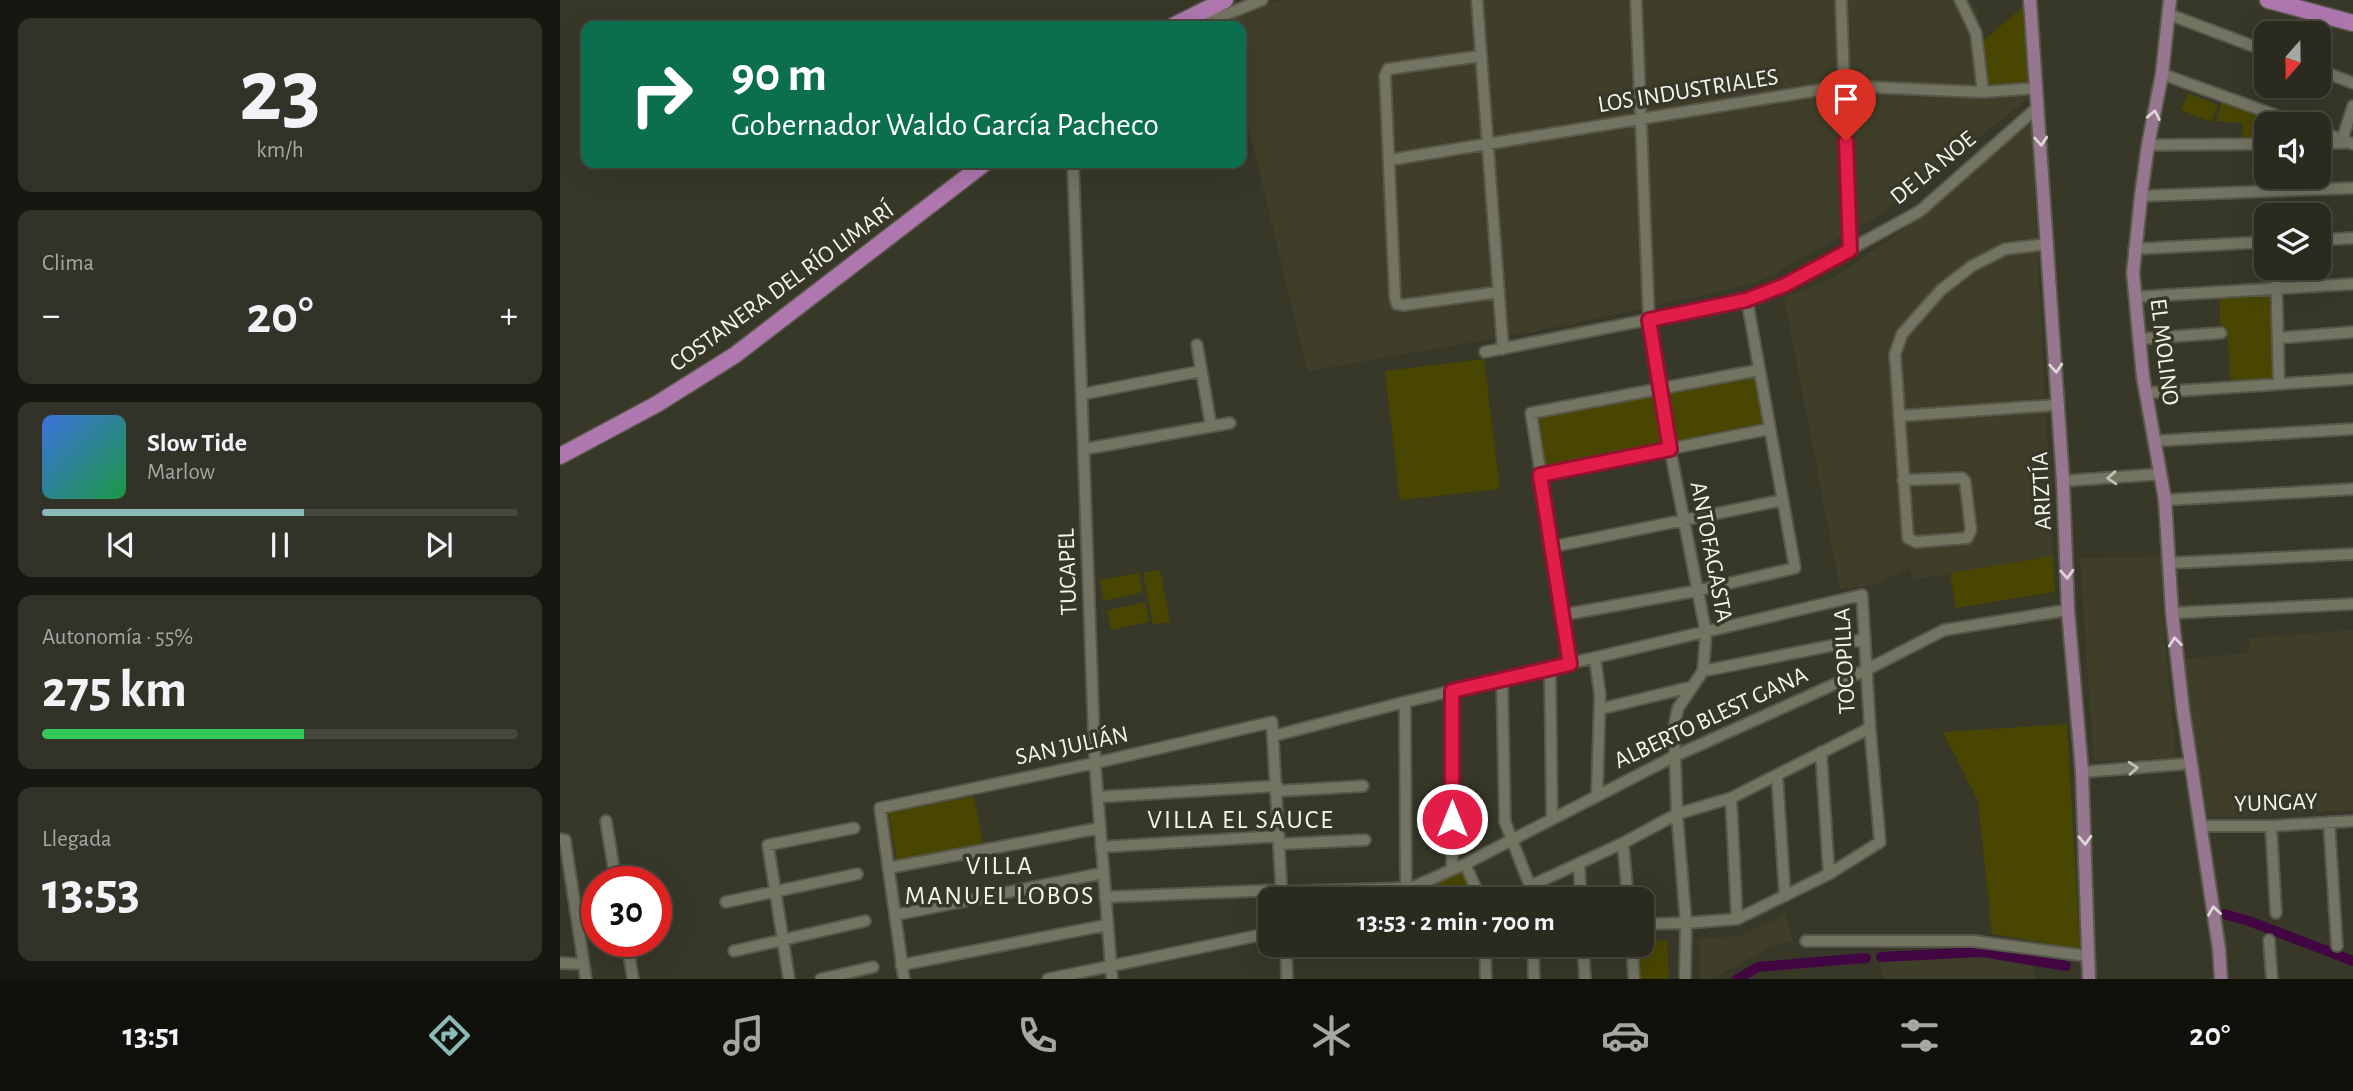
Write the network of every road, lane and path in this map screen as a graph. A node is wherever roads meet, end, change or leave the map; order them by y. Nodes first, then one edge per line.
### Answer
1 (1224, 0) edge
2 (1262, 0) edge
3 (1477, 0) edge
4 (1636, 0) edge
5 (1841, 0) edge
6 (1960, 0) edge
7 (2031, 0) edge
8 (2170, 0) edge
9 (2268, 0) edge
10 (2168, 14) junction
11 (1183, 21) edge
12 (1214, 21) edge
13 (2353, 23) edge
14 (2254, 46) edge
15 (1481, 56) junction
16 (2162, 74) junction
17 (2331, 75) edge
18 (2353, 83) edge
19 (1843, 86) junction
20 (2037, 88) junction
21 (1983, 92) junction
22 (2353, 106) edge
23 (2038, 107) junction
24 (2267, 112) edge
25 (1642, 120) junction
26 (2331, 136) edge
27 (2348, 142) edge
28 (1488, 144) junction
29 (2254, 144) edge
30 (2148, 145) junction
31 (1390, 160) junction
32 (978, 168) edge
33 (1073, 168) edge
34 (2353, 188) edge
35 (2141, 196) junction
36 (2353, 238) edge
37 (2331, 239) edge
38 (2254, 243) edge
39 (2048, 244) junction
40 (2134, 249) junction
41 (1850, 250) junction
42 (2277, 280) edge
43 (2353, 284) edge
44 (2277, 288) junction
45 (1499, 292) junction
46 (2135, 297) junction
47 (1746, 300) junction
48 (1649, 320) junction
49 (2353, 332) edge
50 (2221, 333) dead end
51 (2278, 338) junction
52 (2138, 339) junction
53 (1197, 345) dead end
54 (1503, 349) junction
55 (1485, 352) dead end
56 (1759, 370) junction
57 (1201, 372) junction
58 (2353, 379) edge
59 (2279, 384) junction
60 (1660, 390) junction
61 (2146, 393) junction
62 (1083, 394) junction
63 (2057, 405) junction
64 (1899, 416) junction
65 (1230, 423) dead end
66 (1211, 426) junction
67 (1769, 429) junction
68 (2353, 429) edge
69 (2155, 441) junction
70 (1085, 449) junction
71 (1670, 449) junction
72 (560, 456) edge
73 (2161, 474) junction
74 (1540, 475) junction
75 (1903, 480) junction
76 (2063, 481) junction
77 (2353, 489) edge
78 (1783, 500) junction
79 (2165, 500) junction
80 (1684, 521) junction
81 (1551, 547) junction
82 (2353, 554) edge
83 (2170, 563) junction
84 (1696, 591) junction
85 (2353, 604) edge
86 (2068, 610) junction
87 (2172, 613) junction
88 (1562, 615) junction
89 (1706, 633) junction
90 (1865, 639) junction
91 (1595, 658) junction
92 (1570, 664) junction
93 (1550, 669) junction
94 (1866, 670) junction
95 (1703, 671) junction
96 (1502, 680) junction
97 (1691, 687) junction
98 (1452, 691) junction
99 (1405, 702) junction
100 (1600, 709) junction
101 (2183, 710) junction
102 (1870, 728) junction
103 (1273, 736) junction
104 (1821, 752) junction
105 (1675, 756) junction
106 (1095, 763) junction
107 (2183, 764) joint
108 (2082, 772) junction
109 (1777, 775) junction
110 (1363, 786) dead end
111 (1278, 789) junction
112 (1598, 795) junction
113 (1098, 797) junction
114 (1731, 798) junction
115 (1677, 814) junction
116 (1552, 817) junction
117 (606, 821) dead end
118 (2353, 821) edge
119 (2329, 822) junction
120 (2201, 826) junction
121 (2271, 826) junction
122 (853, 828) dead end
123 (1100, 828) junction
124 (560, 839) edge
125 (1365, 839) dead end
126 (1280, 840) junction
127 (1512, 840) junction
128 (1623, 843) junction
129 (1101, 847) junction
130 (1465, 864) junction
131 (1579, 864) junction
132 (613, 866) edge
133 (888, 868) junction
134 (1452, 870) junction
135 (1103, 873) junction
136 (857, 874) dead end
137 (1829, 874) junction
138 (1530, 886) joint
139 (1282, 887) edge
140 (1407, 887) edge
141 (1412, 887) edge
142 (1475, 887) edge
143 (1580, 887) edge
144 (1627, 887) edge
145 (775, 890) junction
146 (1258, 894) edge
147 (1785, 896) junction
148 (1105, 897) junction
149 (726, 902) dead end
150 (2276, 913) dead end
151 (895, 915) junction
152 (1737, 919) junction
153 (865, 922) dead end
154 (1686, 923) junction
155 (1654, 924) edge
156 (1107, 925) junction
157 (1258, 935) edge
158 (783, 940) junction
159 (2269, 940) dead end
160 (1807, 941) dead end
161 (2337, 946) dead end
162 (734, 951) dead end
163 (2088, 956) junction
164 (629, 957) edge
165 (1286, 957) edge
166 (1485, 957) edge
167 (1533, 957) edge
168 (1584, 957) edge
169 (1633, 957) edge
170 (560, 963) edge
171 (583, 964) junction
172 (1112, 964) junction
173 (901, 965) junction
174 (873, 967) dead end
175 (586, 979) edge
176 (633, 979) edge
177 (789, 979) edge
178 (821, 979) edge
179 (904, 979) edge
180 (1048, 979) edge
181 (1112, 979) edge
182 (1287, 979) edge
183 (1486, 979) edge
184 (1534, 979) edge
185 (1585, 979) edge
186 (1634, 979) edge
187 (1685, 979) edge
188 (2088, 979) edge
189 (2221, 979) edge
190 (2272, 979) edge

1 - 11 highway
2 - 12 street
3 - 15 street
4 - 25 street, ANTOFAGASTA
5 - 19 street
6 - 21 street
7 - 20 main road, ARIZTÍA
8 - 10 main road, EL MOLINO
9 - 13 highway
10 - 14 street
10 - 16 main road, EL MOLINO
15 - 28 street
15 - 31 street
16 - 24 street
30 -> 16 main road, EL MOLINO
17 - 18 street
19 - 21 street, LOS INDUSTRIALES
19 - 25 street, LOS INDUSTRIALES
19 - 41 street
20 - 21 street, LOS INDUSTRIALES
20 - 23 main road, ARIZTÍA
22 - 27 street
23 -> 39 main road, ARIZTÍA
23 - 41 street, DE LA NOE
25 - 28 street, LOS INDUSTRIALES
25 - 48 street, ANTOFAGASTA
26 - 27 street
28 - 31 street, LOS INDUSTRIALES
28 - 45 street
29 - 30 street
30 - 35 main road, EL MOLINO
31 - 45 street
32 - 72 highway, COSTANERA DEL RÍO LIMARÍ
33 - 62 street, TUCAPEL
34 - 35 street
35 - 40 main road, EL MOLINO
36 - 37 street
38 - 40 street
39 -> 63 main road, ARIZTÍA
39 - 64 street
40 - 46 main road, EL MOLINO
41 - 47 street, DE LA NOE
42 - 44 street
43 - 44 street
44 - 46 street
44 - 51 street
45 - 54 street
46 - 52 main road, EL MOLINO
47 - 48 street, DE LA NOE
47 - 56 street
48 - 54 street, DE LA NOE
48 - 60 street, ANTOFAGASTA
49 - 51 street
50 - 52 street
51 - 59 street
52 - 61 main road, EL MOLINO
53 - 57 street
54 - 55 street, DE LA NOE
56 - 60 street
56 - 67 street
57 - 62 street
57 - 66 street
58 - 59 street
59 - 61 street
60 - 71 street, ANTOFAGASTA
60 - 74 street
61 - 69 main road, EL MOLINO
62 - 70 street, TUCAPEL
63 - 64 street
63 - 76 main road, ARIZTÍA
64 - 75 street
65 - 66 street
66 - 70 street
67 - 71 street
67 - 78 street
68 - 69 street
69 - 73 main road, EL MOLINO
70 - 106 street, TUCAPEL
71 - 74 street
71 - 80 street, ANTOFAGASTA
73 -> 76 street
73 - 79 main road, EL MOLINO
74 - 81 street
75 - 75 street
76 -> 86 main road, ARIZTÍA
77 - 79 street
78 - 80 street
78 - 84 street
79 - 83 main road, EL MOLINO
80 - 81 street
80 - 84 street, ANTOFAGASTA
81 - 88 street
82 - 83 street
83 - 87 main road, EL MOLINO
84 - 88 street
84 - 89 street, ANTOFAGASTA
85 - 87 street
86 - 94 street, ALBERTO BLEST GANA
86 - 108 main road, ARIZTÍA
101 -> 87 main road, EL MOLINO
88 - 92 street
89 - 90 street, TOCOPILLA
89 - 91 street
89 - 95 street, ANTOFAGASTA
90 - 94 street, TOCOPILLA
90 - 95 street
91 - 92 street
91 - 100 street
92 - 93 street
93 - 96 street
93 - 116 street
94 - 102 street, TOCOPILLA
94 - 105 street, ALBERTO BLEST GANA
95 - 97 street
96 - 98 street
96 - 127 street
97 - 100 street
97 - 105 street
98 - 99 street
98 - 134 street
99 - 103 street
99 - 140 street
100 - 112 street
101 - 107 main road, EL MOLINO
101 - 120 main road, EL MOLINO
102 - 104 street
102 - 137 street, TOCOPILLA
103 - 106 street, SAN JULIÁN
103 - 111 street
104 - 109 street
104 - 137 street
105 - 112 street, ALBERTO BLEST GANA
105 - 115 street
106 - 113 street, TUCAPEL
106 - 133 street, SAN JULIÁN
108 -> 107 street
108 -> 163 main road, ARIZTÍA
109 - 114 street
109 - 147 street
110 - 111 street
111 - 113 street
111 - 126 street
112 - 116 street, ALBERTO BLEST GANA
113 - 123 street, TUCAPEL
114 - 115 street
114 - 152 street
115 - 128 street
115 - 154 street
116 - 127 street, ALBERTO BLEST GANA
117 - 132 street
118 - 119 street, YUNGAY
119 - 121 street, YUNGAY
119 - 161 street
120 - 121 street, YUNGAY
189 -> 120 main road, EL MOLINO
121 - 150 street
122 - 145 street
123 - 129 street, TUCAPEL
123 - 133 street
124 - 171 street
125 - 126 street
126 - 129 street
126 - 139 street
127 - 130 street, ALBERTO BLEST GANA
127 - 138 street
128 - 131 street
128 - 144 street
129 - 135 street, TUCAPEL
130 - 134 street, ALBERTO BLEST GANA
130 - 142 street
131 - 138 street
131 - 143 street
133 - 151 street
134 - 141 street, ALBERTO BLEST GANA
135 - 148 street, TUCAPEL
135 - 151 street
136 - 145 street
137 - 147 street
145 - 149 street
145 - 158 street
146 - 148 street
147 - 152 street
148 - 156 street, TUCAPEL
151 - 173 street
152 - 154 street
153 - 158 street
154 - 155 street
154 - 187 street
156 - 172 street, TUCAPEL
156 - 173 street
157 - 172 street
158 - 162 street
158 - 177 street
159 - 190 street
160 - 163 street
163 - 188 main road, ARIZTÍA
164 - 176 street
165 - 182 street
166 - 183 street
167 - 184 street
168 - 185 street
169 - 186 street
170 - 171 street
171 - 175 street
172 - 180 street
172 - 181 street, TUCAPEL
173 - 179 street
174 - 178 street

